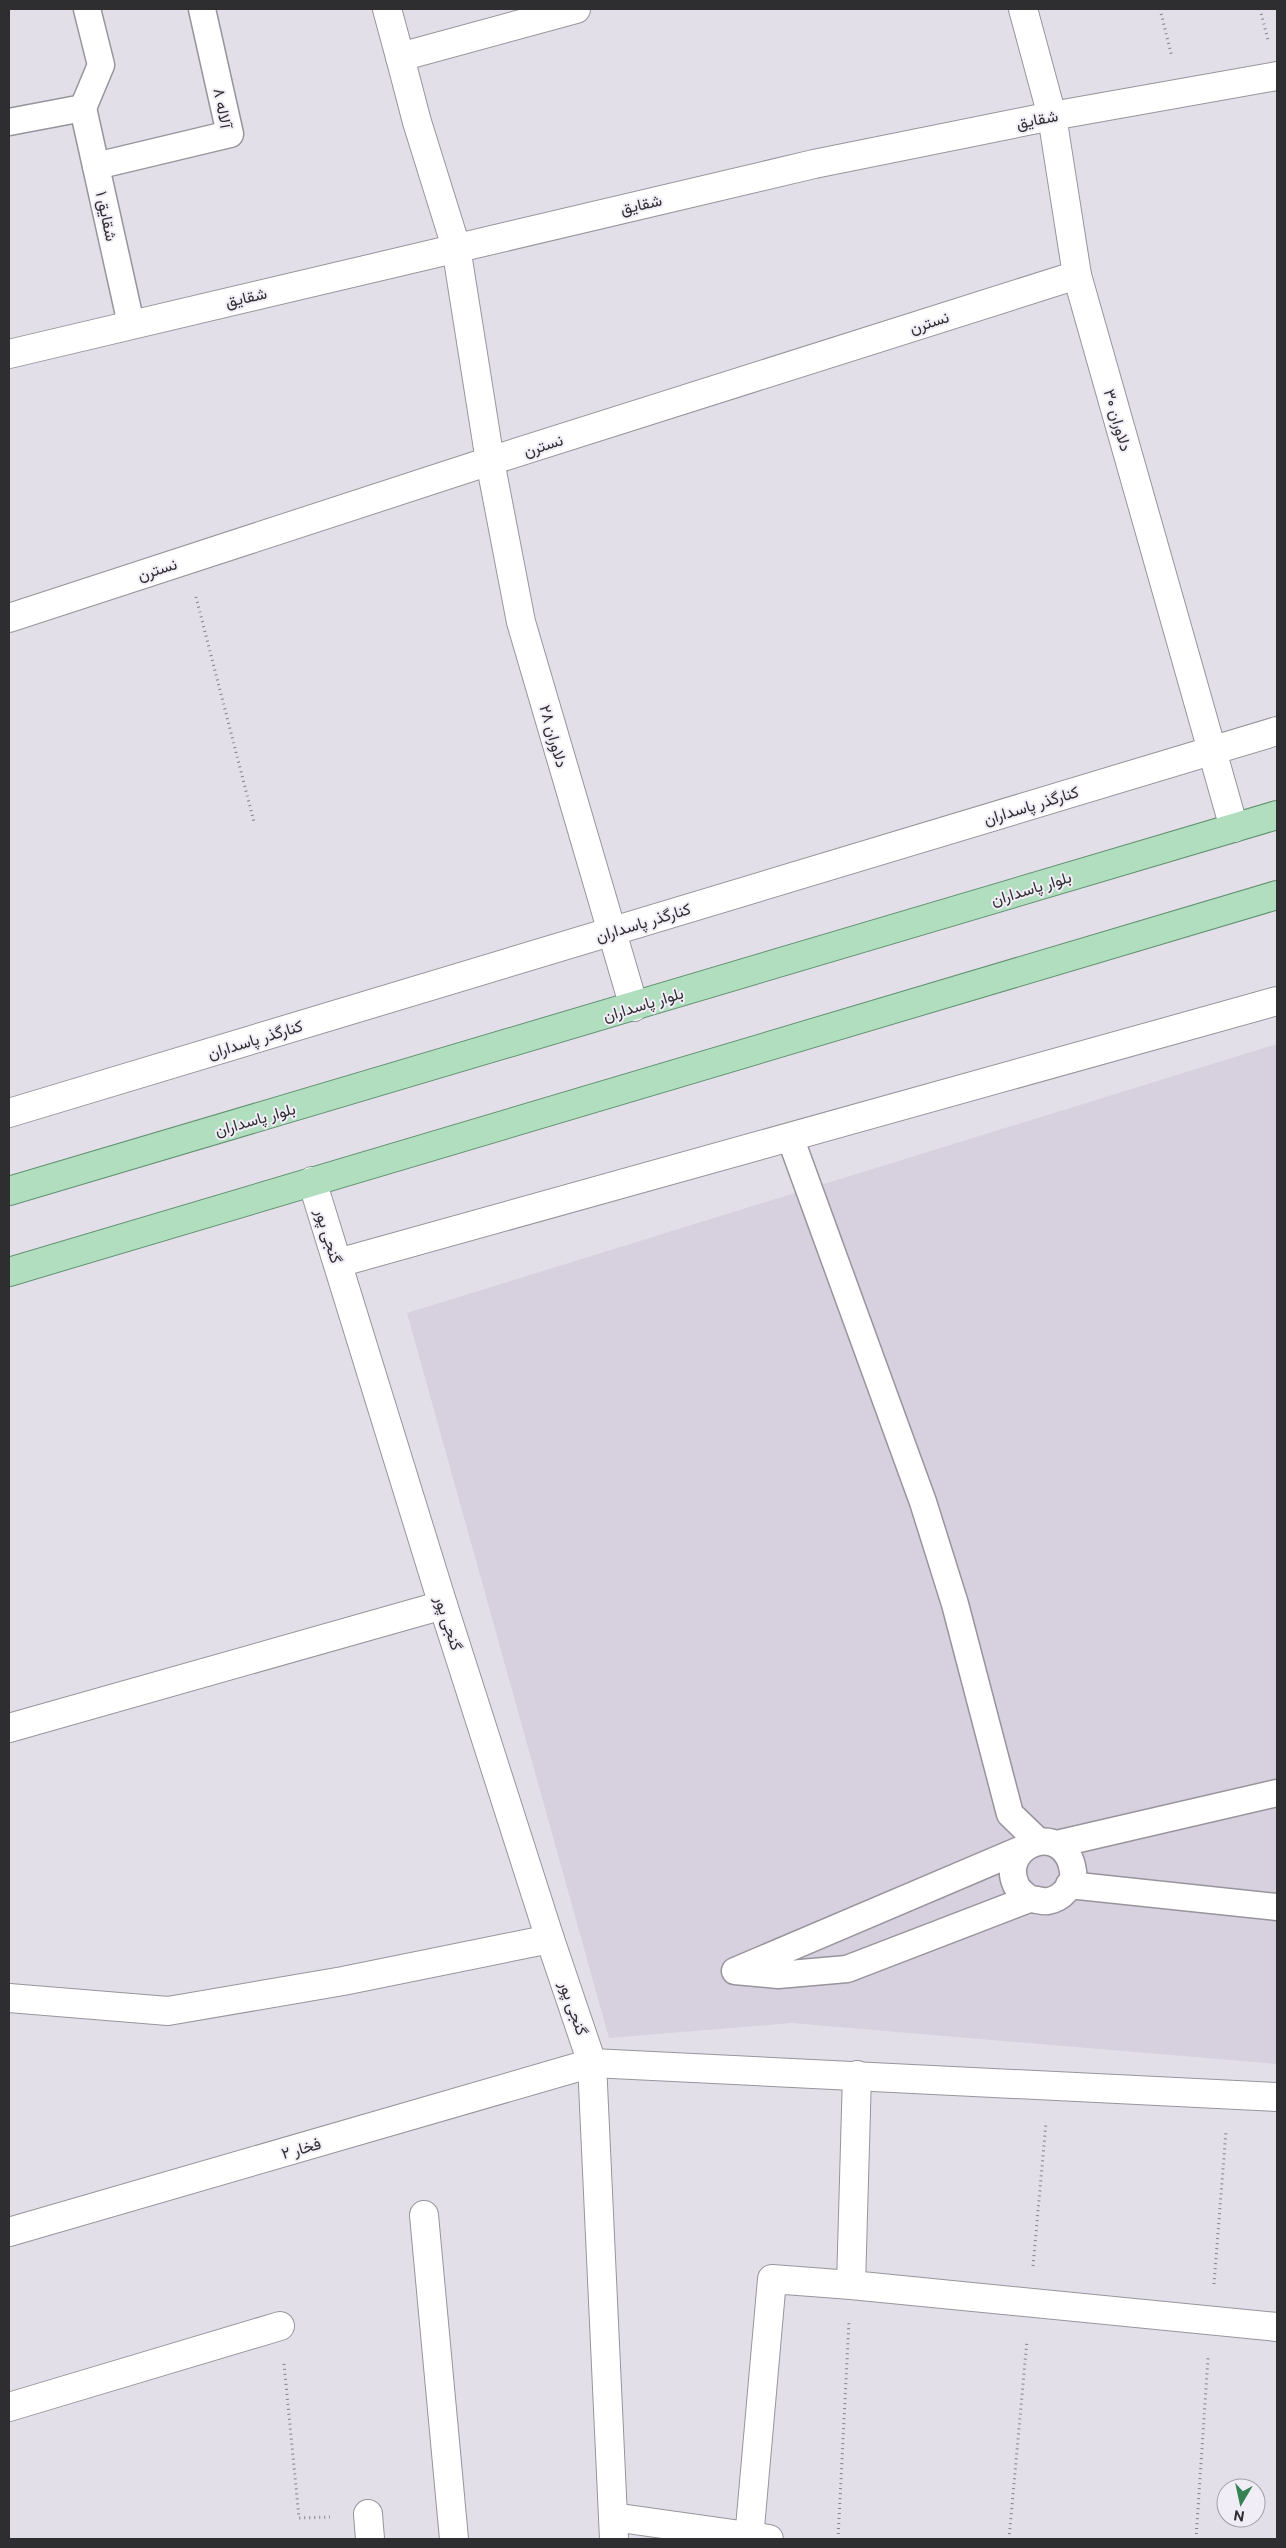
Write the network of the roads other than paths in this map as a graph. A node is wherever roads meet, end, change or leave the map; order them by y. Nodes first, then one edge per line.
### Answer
1 (86, 9) edge
2 (202, 9) edge
3 (387, 9) edge
4 (576, 9) edge
5 (1023, 9) edge
6 (400, 56) junction
7 (1277, 76) edge
8 (83, 108) junction
9 (1052, 116) junction
10 (9, 122) edge
11 (96, 166) junction
12 (456, 247) junction
13 (1078, 275) junction
14 (131, 324) junction
15 (9, 354) edge
16 (490, 461) junction
17 (9, 618) edge
18 (1277, 731) edge
19 (1212, 751) junction
20 (1277, 815) edge
21 (1234, 828) junction
22 (1277, 895) edge
23 (612, 932) junction
24 (1277, 1002) edge
25 (634, 1007) junction
26 (9, 1113) edge
27 (790, 1137) junction
28 (312, 1181) junction
29 (9, 1191) edge
30 (338, 1263) junction
31 (9, 1272) edge
32 (443, 1604) junction
33 (9, 1728) edge
34 (1277, 1793) edge
35 (1039, 1845) junction
36 (1070, 1885) junction
37 (1029, 1898) junction
38 (1277, 1906) edge
39 (550, 1939) junction
40 (9, 1998) edge
41 (592, 2063) junction
42 (857, 2076) junction
43 (1277, 2096) edge
44 (424, 2215) dead end
45 (9, 2232) edge
46 (851, 2286) junction
47 (280, 2326) road end
48 (1277, 2328) edge
49 (9, 2407) edge
50 (614, 2528) edge
51 (756, 2538) edge
52 (454, 2539) edge

1 - 8 lane
2 - 11 lane, آلاله ۸
3 - 6 street, دلاوران ۲۸
4 - 6 street
5 - 9 street, دلاوران ۳۰
6 - 12 street, دلاوران ۲۸
7 - 9 street, شقایق
8 - 10 lane
8 - 11 lane, شقایق ۱
9 - 12 street, شقایق
9 - 13 street, دلاوران ۳۰
11 - 14 lane, شقایق ۱
12 - 14 street, شقایق
12 - 16 street, دلاوران ۲۸
13 - 16 street, نسترن
13 - 19 street, دلاوران ۳۰
14 - 15 street, شقایق
16 - 17 street, نسترن
16 - 23 street, دلاوران ۲۸
18 - 19 street, کنارگذر پاسداران
19 - 21 street, دلاوران ۳۰
19 - 23 street, کنارگذر پاسداران
20 - 21 main road, بلوار پاسداران
21 - 25 main road, بلوار پاسداران
22 - 28 main road
23 - 25 street, دلاوران ۲۸
23 - 26 street, کنارگذر پاسداران
24 - 27 street
25 - 29 main road, بلوار پاسداران
27 - 30 street
27 - 35 lane
28 - 30 street, گنجی پور
28 - 31 main road
30 - 32 street, گنجی پور
32 - 33 street
32 - 39 street, گنجی پور
34 - 35 lane
35 - 36 lane
35 - 37 lane
35 - 37 lane
36 - 37 lane
36 - 38 lane
39 - 40 street
39 - 41 street, گنجی پور
41 - 42 street, فخار ۲
41 - 45 street, فخار ۲
41 - 50 street, گنجی پور
42 - 43 street, فخار ۲
42 - 46 street
44 - 52 street
46 - 48 street
46 - 51 street
47 - 49 street
50 - 51 street

